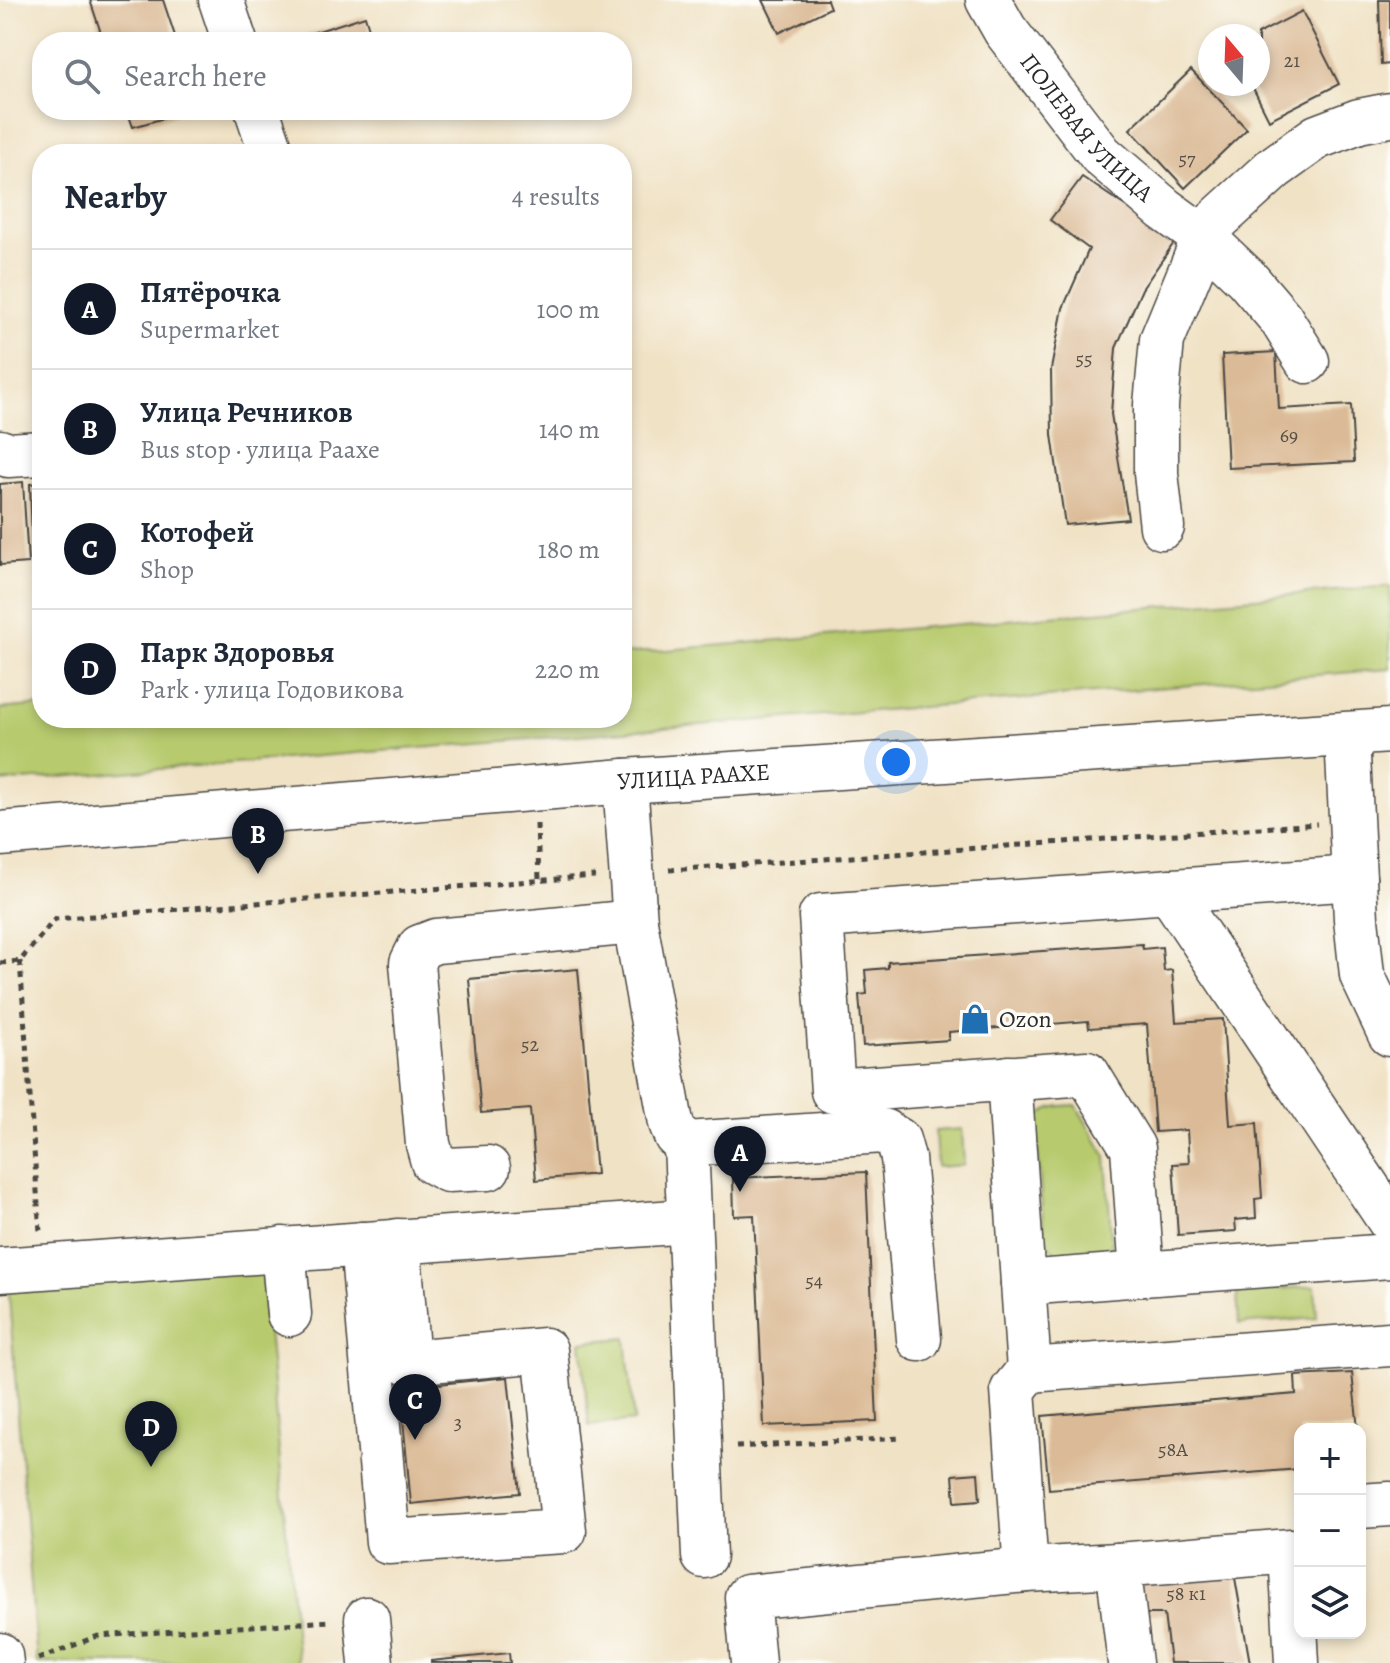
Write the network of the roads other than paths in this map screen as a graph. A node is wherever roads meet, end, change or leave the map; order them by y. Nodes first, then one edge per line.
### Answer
1 (221, 0) edge
2 (988, 0) edge
3 (232, 32) edge
4 (1390, 115) edge
5 (260, 120) edge
6 (269, 144) edge
7 (1204, 238) junction
8 (1307, 361) dead end
9 (0, 452) edge
10 (32, 454) edge
11 (1162, 527) dead end
12 (1390, 731) edge
13 (1347, 735) junction
14 (625, 781) junction
15 (0, 834) edge
16 (1354, 878) junction
17 (1169, 891) junction
18 (635, 922) junction
19 (1390, 1034) edge
20 (1009, 1078) junction
21 (686, 1144) junction
22 (488, 1168) dead end
23 (689, 1221) junction
24 (1390, 1221) edge
25 (380, 1243) junction
26 (283, 1249) junction
27 (1390, 1256) edge
28 (0, 1270) edge
29 (1142, 1274) junction
30 (1023, 1283) junction
31 (289, 1314) dead end
32 (919, 1339) dead end
33 (1390, 1344) edge
34 (1029, 1370) junction
35 (1390, 1504) edge
36 (1366, 1506) edge
37 (1294, 1546) edge
38 (704, 1556) dead end
39 (1118, 1565) junction
40 (1296, 1567) edge
41 (1026, 1570) junction
42 (367, 1619) road end
43 (371, 1663) edge
44 (753, 1663) edge
45 (1130, 1663) edge
46 (1297, 1663) edge

1 - 3 main road
2 - 7 main road, ПОЛЕВАЯ УЛИЦА
4 - 7 main road
5 - 6 main road
7 - 8 main road, ПОЛЕВАЯ УЛИЦА
7 - 11 main road
9 - 10 main road
12 - 13 main road, УЛИЦА РААХЕ
13 - 14 main road, УЛИЦА РААХЕ
13 - 16 main road
14 - 15 main road, УЛИЦА РААХЕ
14 - 18 main road
16 - 17 main road
16 - 19 main road
17 - 20 main road
17 - 24 main road
18 - 21 main road
18 - 22 main road
20 - 29 main road
20 - 30 main road
21 - 23 main road
21 - 32 main road
23 - 25 main road
23 - 38 main road
25 - 25 main road
25 - 26 main road
26 - 28 main road
26 - 31 main road
27 - 29 main road
29 - 30 main road
30 - 34 main road
33 - 34 main road
34 - 41 main road
35 - 36 main road
37 - 39 main road
39 - 41 main road
39 - 45 main road
40 - 46 main road
41 - 44 main road
42 - 43 main road

